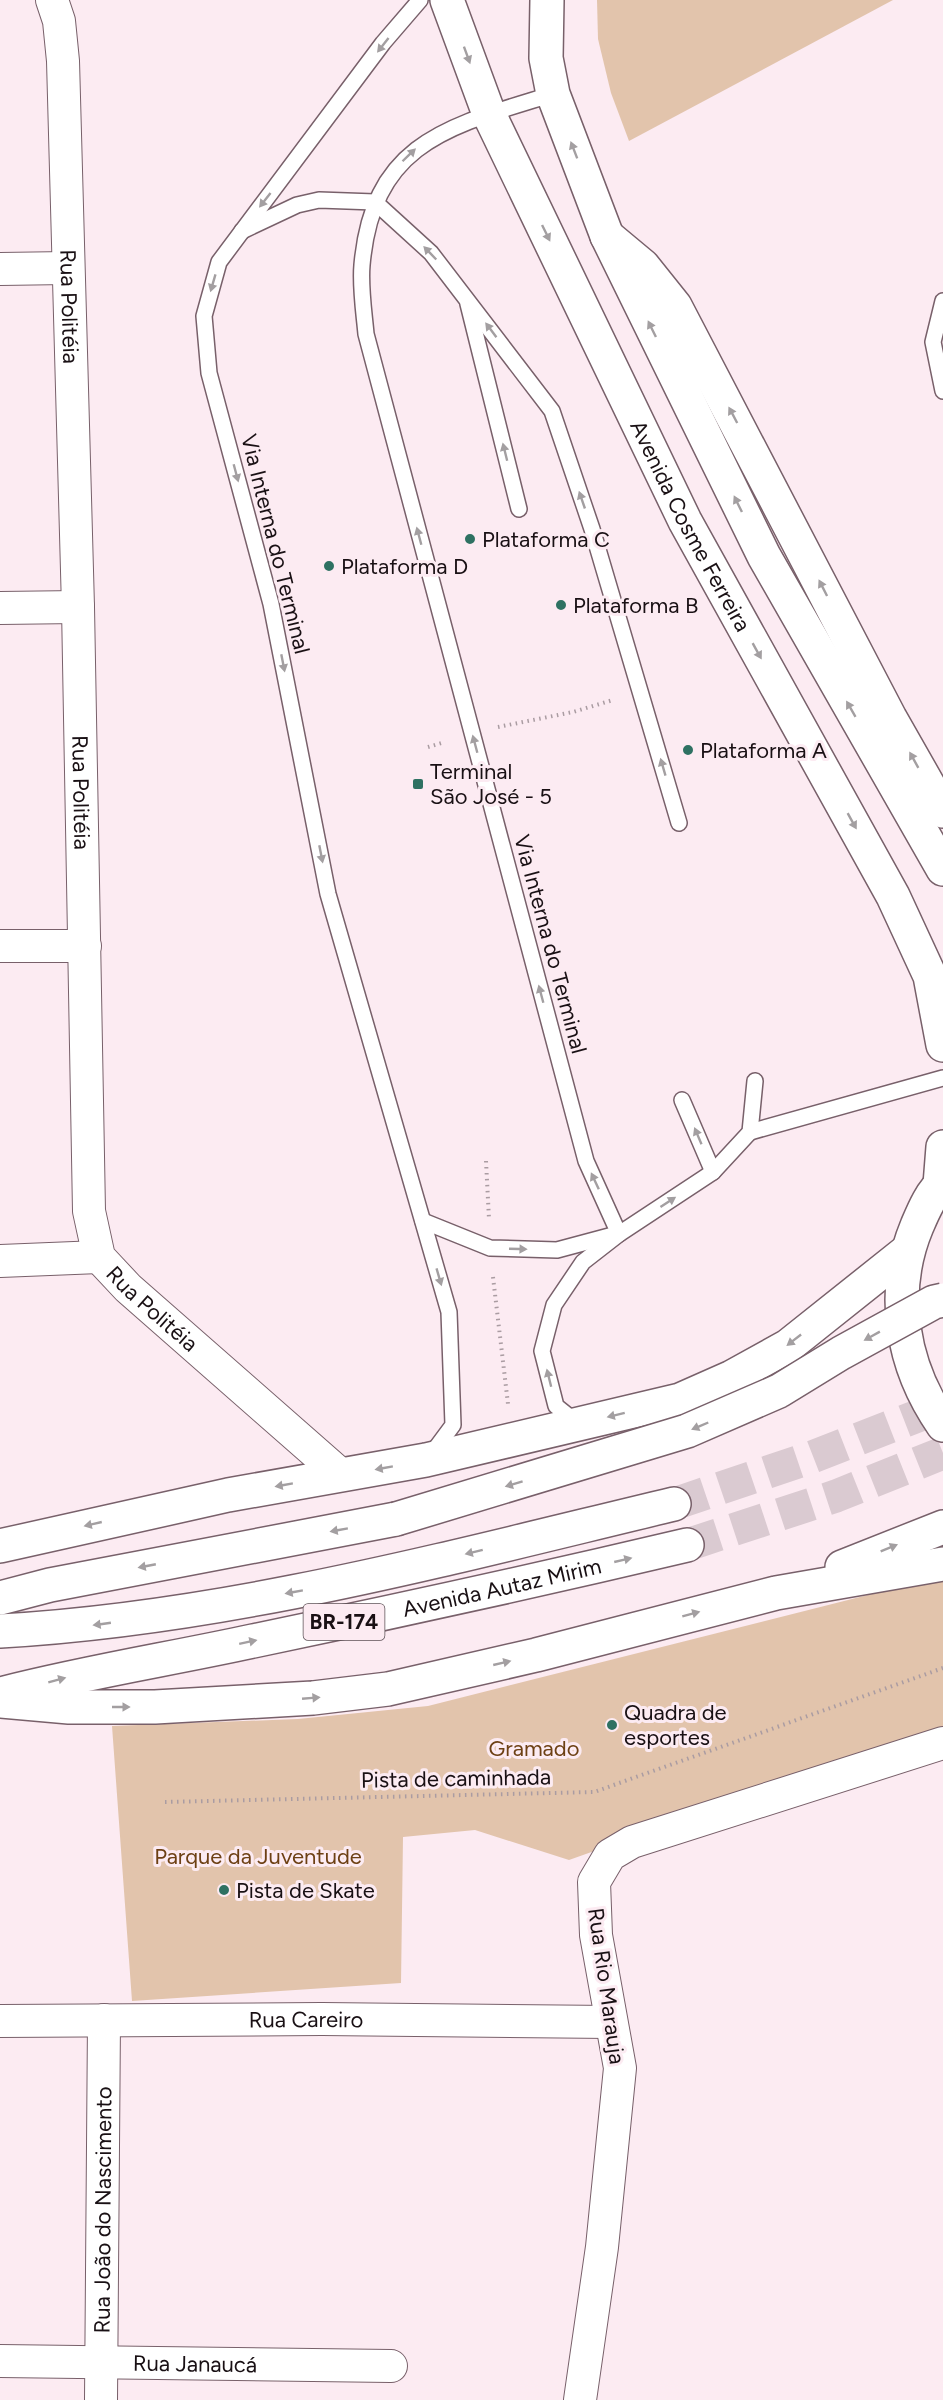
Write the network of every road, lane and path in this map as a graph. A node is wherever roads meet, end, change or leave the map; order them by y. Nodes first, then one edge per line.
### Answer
1 (52, 0) edge
2 (420, 0) edge
3 (447, 0) edge
4 (547, 0) edge
5 (553, 94) junction
6 (489, 114) junction
7 (375, 202) junction
8 (240, 232) junction
9 (607, 236) junction
10 (67, 268) junction
11 (0, 269) edge
12 (467, 298) junction
13 (943, 301) edge
14 (943, 391) edge
15 (519, 509) dead end
16 (78, 607) junction
17 (0, 608) edge
18 (642, 694) junction
19 (472, 734) junction
20 (428, 747) dead end
21 (943, 811) edge
22 (679, 823) dead end
23 (943, 869) edge
24 (0, 946) edge
25 (85, 946) junction
26 (943, 1045) edge
27 (943, 1078) edge
28 (754, 1081) dead end
29 (682, 1100) dead end
30 (750, 1132) junction
31 (943, 1147) edge
32 (486, 1161) dead end
33 (713, 1172) junction
34 (942, 1184) edge
35 (423, 1221) junction
36 (619, 1234) junction
37 (490, 1248) junction
38 (906, 1252) junction
39 (99, 1257) junction
40 (0, 1261) edge
41 (943, 1300) edge
42 (579, 1424) junction
43 (943, 1425) edge
44 (514, 1440) junction
45 (426, 1460) junction
46 (341, 1475) junction
47 (674, 1504) tunnel mouth
48 (943, 1527) edge
49 (687, 1545) tunnel mouth
50 (0, 1546) edge
51 (943, 1564) edge
52 (776, 1593) junction
53 (0, 1598) edge
54 (0, 1631) edge
55 (943, 1668) edge
56 (0, 1695) edge
57 (0, 1701) edge
58 (943, 1743) edge
59 (165, 1802) dead end
60 (104, 2020) junction
61 (0, 2021) edge
62 (611, 2022) junction
63 (0, 2361) edge
64 (101, 2361) junction
65 (391, 2366) dead end
66 (101, 2400) edge
67 (580, 2400) edge

1 - 10 street, Rua Politéia
2 -> 8 lane, Via Interna do Terminal
3 -> 6 main road, Avenida Cosme Ferreira
4 - 5 main road
5 - 6 lane
9 -> 5 main road
7 -> 6 lane
6 -> 26 main road, Avenida Cosme Ferreira
7 - 8 lane
12 -> 7 lane
19 -> 7 lane, Via Interna do Terminal
8 -> 35 lane, Via Interna do Terminal
21 -> 9 main road
23 -> 9 main road
10 - 11 street
10 - 16 street, Rua Politéia
15 -> 12 lane
18 -> 12 lane
13 - 14 lane
16 - 17 street
16 - 25 street, Rua Politéia
18 - 19 path
22 -> 18 lane
19 - 20 path
36 -> 19 lane, Via Interna do Terminal
24 - 25 street
25 - 39 street, Rua Politéia
27 - 30 lane
28 - 30 lane
33 -> 29 lane
30 - 33 lane
31 - 34 main road
32 - 37 path
36 -> 33 lane
34 - 38 main road
35 - 37 lane
35 -> 45 lane, Via Interna do Terminal
37 -> 36 lane
42 -> 36 lane
37 - 44 path
38 -> 42 main road
38 - 43 main road
39 - 40 street
39 - 46 street, Rua Politéia
41 -> 53 main road, bridge
42 - 44 main road
44 - 45 main road
45 -> 46 main road
46 -> 50 main road
47 -> 54 main road, Avenida Autaz Mirim / BR-174
52 -> 48 main road
56 -> 49 main road, Avenida Autaz Mirim / BR-174
51 - 52 main road
57 -> 52 main road
55 - 59 path, Pista de caminhada
58 - 62 street, Rua Rio Marauja
60 - 61 street, Rua Careiro
60 - 62 street, Rua Careiro
60 - 64 street, Rua João do Nascimento
62 - 67 street, Rua Rio Marauja
63 - 64 street, Rua Janaucá
64 - 65 street, Rua Janaucá
64 - 66 street, Rua João do Nascimento

